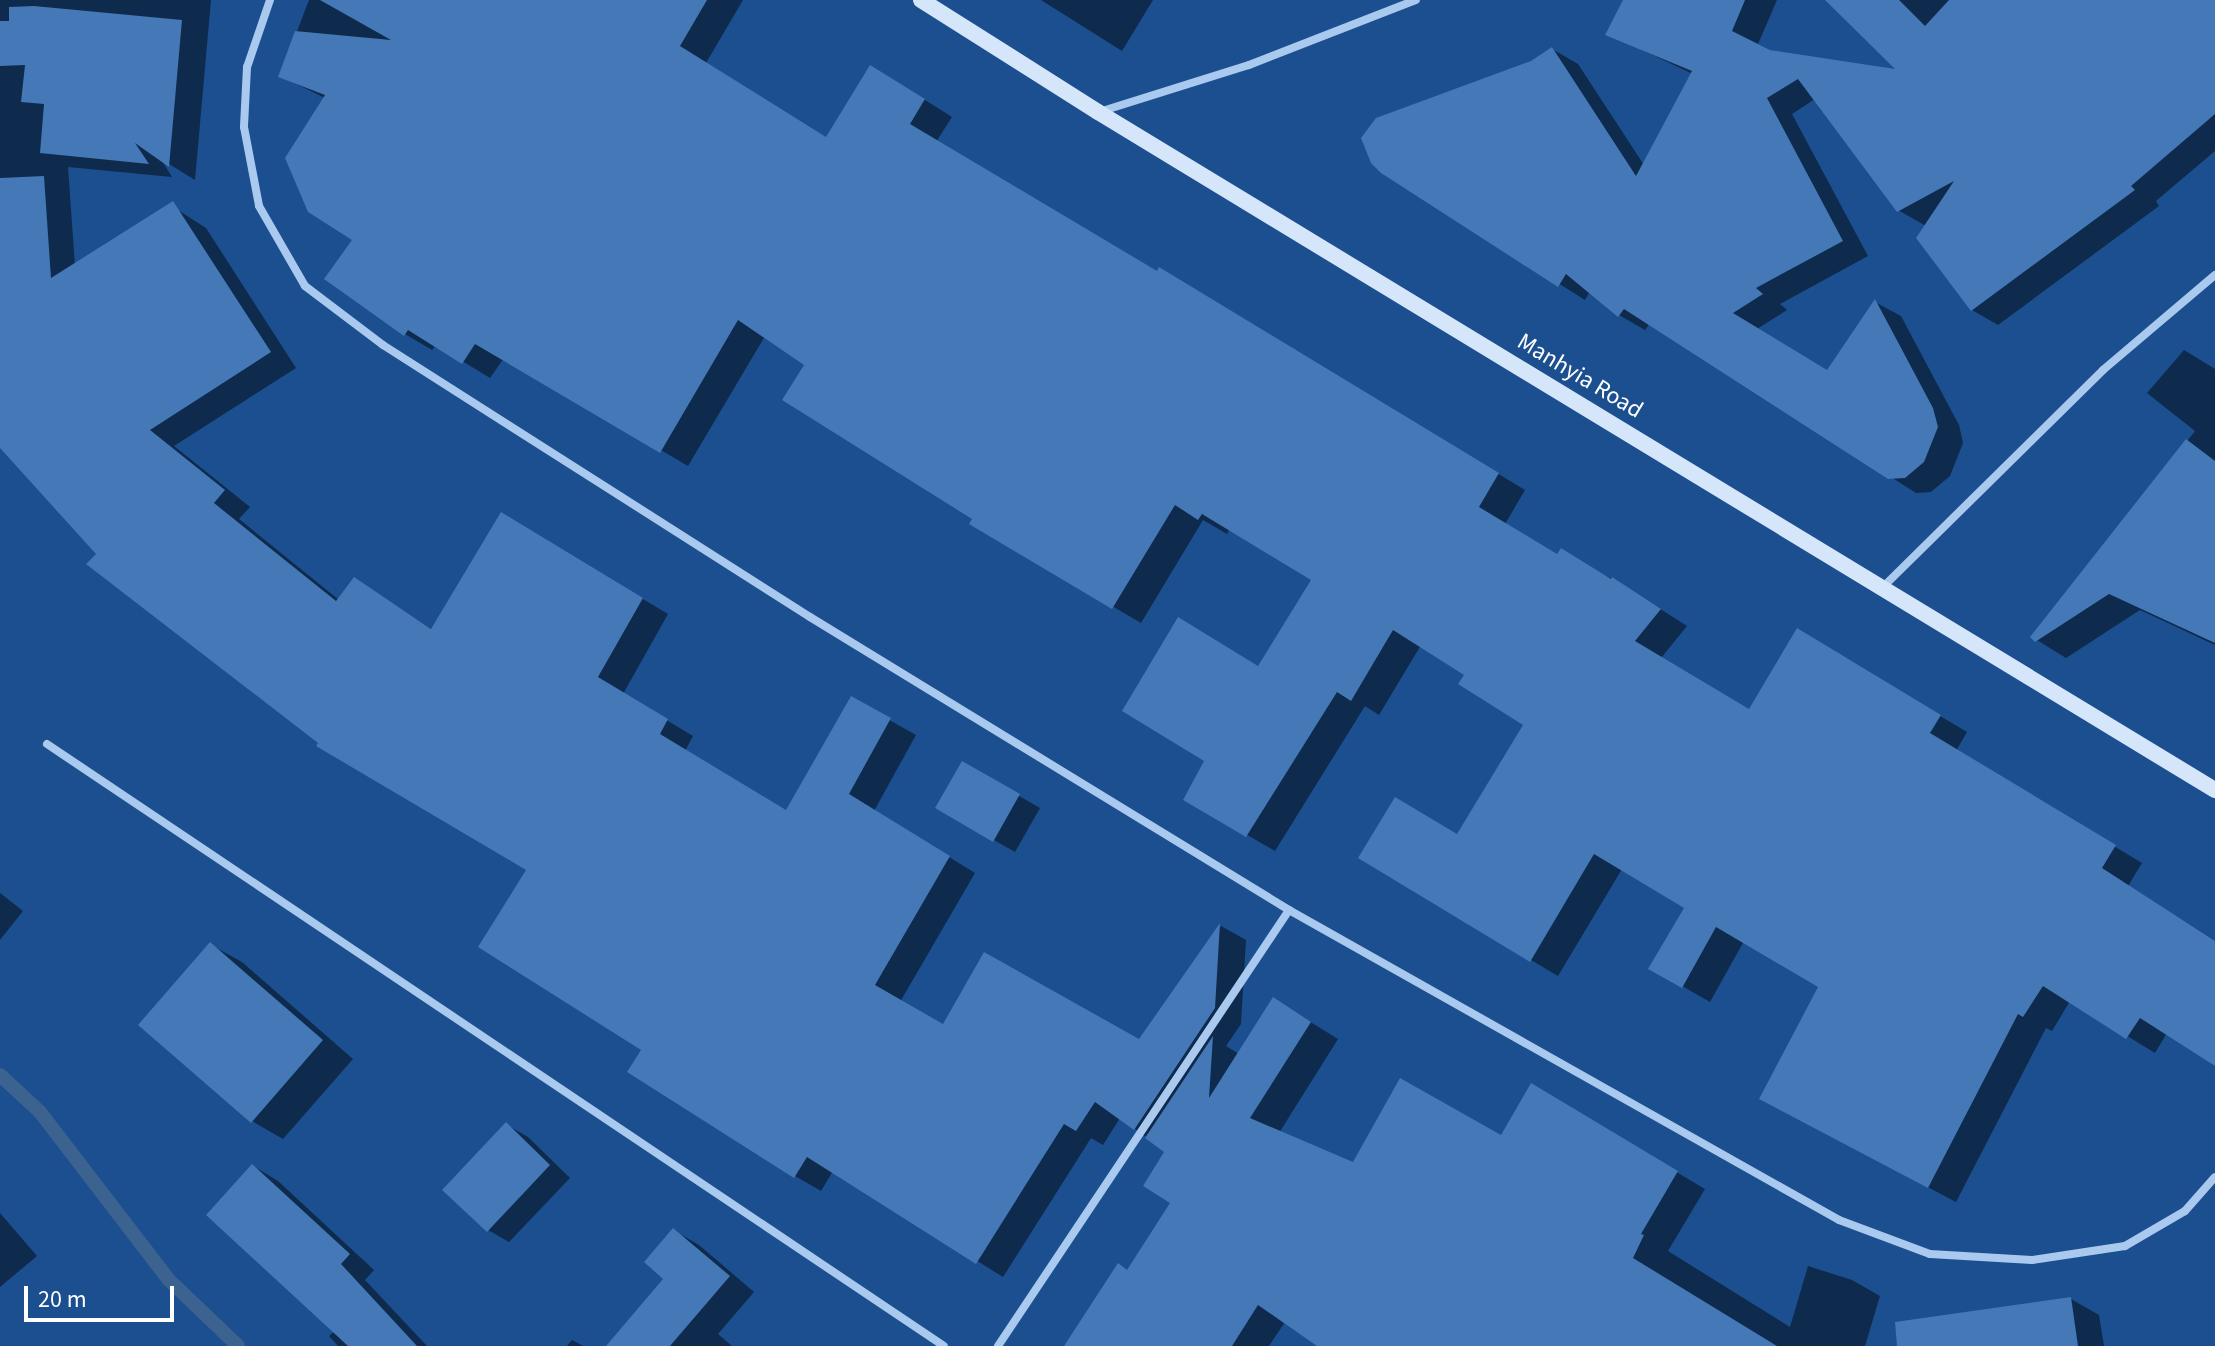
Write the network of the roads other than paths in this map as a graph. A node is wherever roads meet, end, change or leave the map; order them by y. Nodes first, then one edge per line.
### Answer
1 (270, 0) edge
2 (921, 0) edge
3 (1416, 0) edge
4 (1098, 112) junction
5 (2215, 275) edge
6 (1883, 587) junction
7 (47, 744) dead end
8 (2215, 790) edge
9 (1289, 910) junction
10 (2215, 1177) edge
11 (944, 1346) edge
12 (998, 1346) edge

1 - 9 street
2 - 4 main road, Manhyia Road
3 - 4 street
4 - 6 main road, Manhyia Road
5 - 6 street
6 - 8 main road, Manhyia Road
7 - 11 street
9 - 10 street
9 - 12 street

